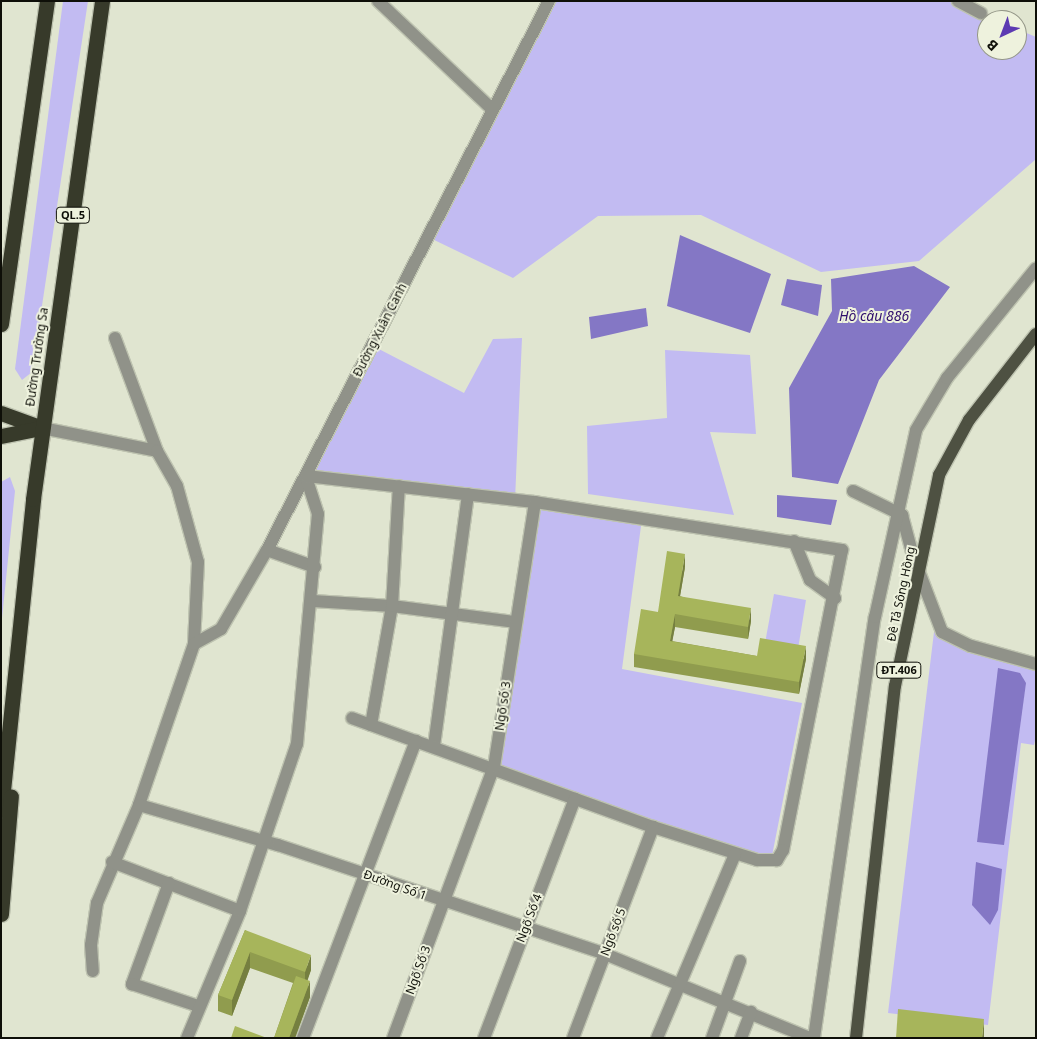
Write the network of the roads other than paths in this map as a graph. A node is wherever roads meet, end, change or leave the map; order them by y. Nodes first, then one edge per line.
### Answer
1 (47, 1) edge
2 (102, 1) edge
3 (378, 1) edge
4 (549, 1) edge
5 (958, 1) edge
6 (977, 11) edge
7 (493, 110) junction
8 (1036, 268) edge
9 (1, 324) edge
10 (1036, 334) edge
11 (115, 338) dead end
12 (1, 413) edge
13 (42, 428) junction
14 (1, 436) edge
15 (157, 451) junction
16 (306, 476) junction
17 (399, 486) junction
18 (853, 491) dead end
19 (468, 494) junction
20 (535, 502) junction
21 (896, 508) junction
22 (794, 541) junction
23 (266, 550) junction
24 (315, 567) junction
25 (920, 574) junction
26 (835, 598) junction
27 (313, 601) junction
28 (392, 606) junction
29 (454, 614) junction
30 (516, 622) junction
31 (194, 644) junction
32 (1036, 664) edge
33 (9, 717) junction
34 (352, 718) dead end
35 (371, 725) junction
36 (416, 741) junction
37 (434, 746) junction
38 (494, 767) junction
39 (575, 799) junction
40 (139, 805) junction
41 (1, 810) edge
42 (653, 827) junction
43 (265, 842) junction
44 (735, 854) junction
45 (112, 862) junction
46 (364, 873) junction
47 (169, 883) junction
48 (443, 903) junction
49 (240, 911) junction
50 (1, 914) edge
51 (525, 927) junction
52 (605, 954) junction
53 (740, 961) dead end
54 (93, 971) dead end
55 (676, 986) junction
56 (724, 1002) junction
57 (198, 1006) junction
58 (751, 1012) junction
59 (800, 1036) edge
60 (188, 1038) edge
61 (303, 1038) edge
62 (393, 1038) edge
63 (484, 1038) edge
64 (573, 1038) edge
65 (657, 1038) edge
66 (712, 1038) edge
67 (741, 1038) edge
68 (856, 1038) edge

1 - 9 highway
2 - 13 highway, Đường Trường Sa / QL.5
3 - 7 street
4 - 7 street, Đường Xuân Canh
5 - 6 street
7 - 16 street, Đường Xuân Canh
8 - 21 street
10 - 25 main road, Đê Tả Sông Hồng / ĐT.406
11 - 15 street
12 - 13 highway
13 - 14 highway
13 - 15 street
13 - 33 highway, Đường Trường Sa / QL.5
15 - 31 street
16 - 17 street
16 - 23 street, Đường Xuân Canh
16 - 24 street
17 - 19 street
17 - 28 street
18 - 21 street
19 - 20 street
19 - 29 street
20 - 22 street
20 - 30 street, Ngõ số 3
21 - 25 street
21 - 59 street
22 - 26 street
22 - 26 street
23 - 24 street
23 - 31 street, Đường Xuân Canh
24 - 27 street
25 - 32 street
25 - 68 main road, Đê Tả Sông Hồng / ĐT.406
26 - 44 street
27 - 28 street
27 - 43 street
28 - 29 street
28 - 35 street
29 - 30 street
29 - 37 street
30 - 38 street, Ngõ số 3
31 - 40 street
33 - 41 highway, Đường Trường Sa / QL.5
33 - 50 highway, Đường Trường Sa / QL.5
34 - 35 street
35 - 36 street
36 - 37 street
36 - 46 street
37 - 38 street
38 - 39 street
38 - 48 street, Ngõ số 3
39 - 42 street
39 - 51 street, Ngõ Số 4
40 - 43 street, Đường Số 1
40 - 45 street
42 - 44 street
42 - 52 street, Ngõ số 5
43 - 46 street, Đường Số 1
43 - 49 street
44 - 55 street
45 - 47 street
45 - 54 street
46 - 48 street, Đường Số 1
46 - 61 street
47 - 49 street
47 - 57 street
48 - 51 street, Đường Số 1
48 - 62 street, Ngõ Số 3
49 - 57 street
51 - 52 street, Đường Số 1
51 - 63 street, Ngõ Số 4
52 - 55 street, Đường Số 1
52 - 64 street, Ngõ số 5
53 - 56 street
55 - 56 street, Đường Số 1
55 - 65 street
56 - 58 street, Đường Số 1
56 - 66 street
57 - 60 street
58 - 59 street, Đường Số 1
58 - 67 street

